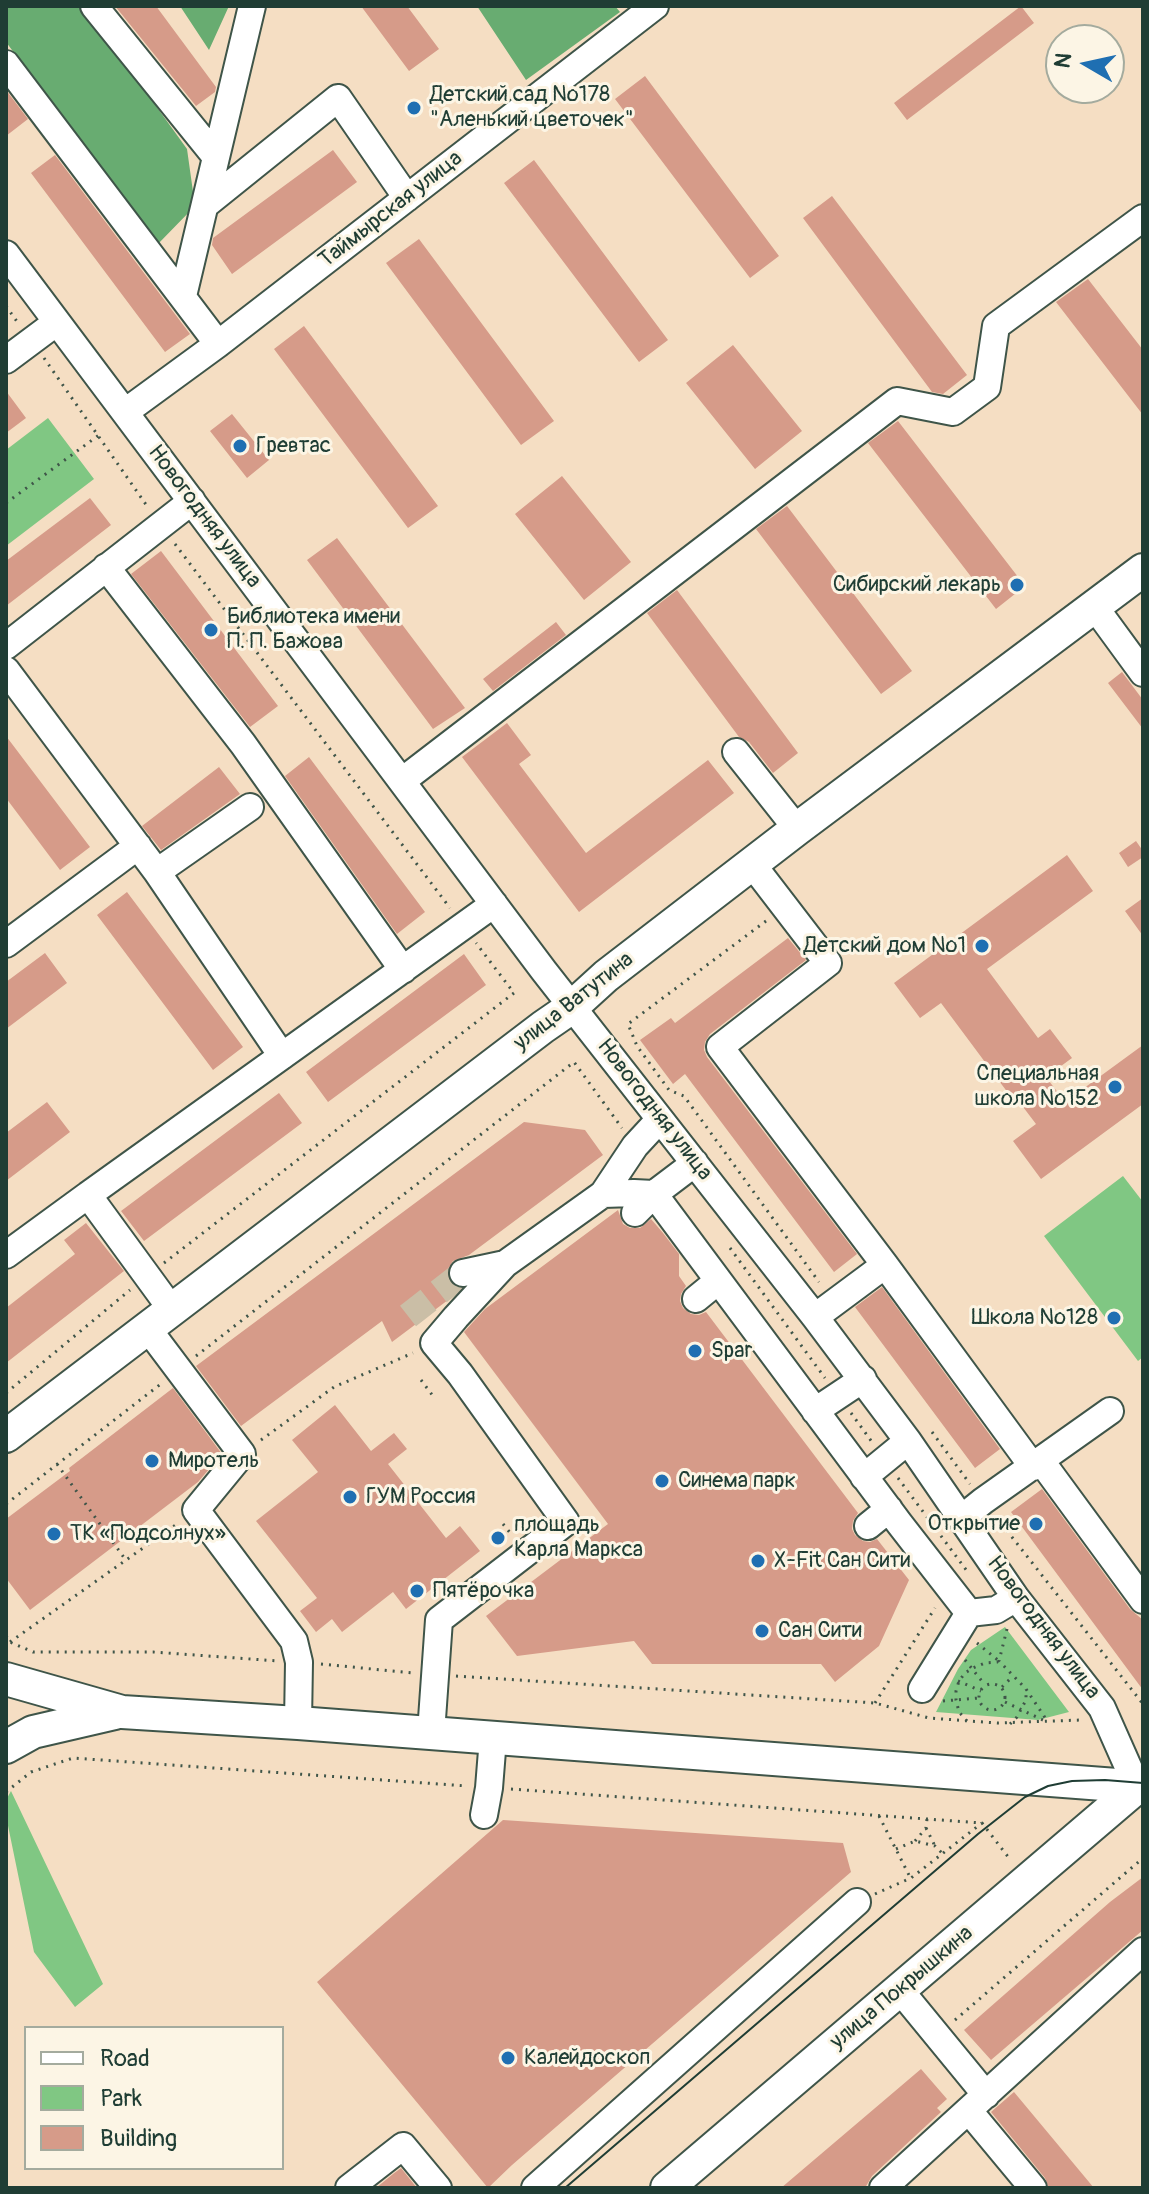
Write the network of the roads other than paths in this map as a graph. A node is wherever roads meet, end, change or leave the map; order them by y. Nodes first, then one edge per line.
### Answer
1 (94, 6) edge
2 (252, 6) edge
3 (655, 6) edge
4 (6, 64) edge
5 (216, 157) junction
6 (407, 198) junction
7 (205, 205) junction
8 (1143, 218) edge
9 (6, 254) edge
10 (183, 296) junction
11 (57, 322) junction
12 (218, 344) junction
13 (6, 360) edge
14 (125, 412) junction
15 (192, 501) junction
16 (106, 567) junction
17 (1143, 570) edge
18 (1094, 606) junction
19 (6, 646) edge
20 (6, 670) edge
21 (1143, 673) edge
22 (736, 752) dead end
23 (402, 781) junction
24 (250, 807) dead end
25 (797, 829) junction
26 (138, 846) junction
27 (752, 864) junction
28 (157, 872) junction
29 (494, 904) junction
30 (6, 944) edge
31 (403, 970) junction
32 (572, 1007) junction
33 (282, 1056) junction
34 (660, 1119) junction
35 (695, 1163) junction
36 (654, 1194) junction
37 (88, 1195) junction
38 (599, 1206) junction
39 (635, 1213) dead end
40 (6, 1255) edge
41 (505, 1264) junction
42 (885, 1265) junction
43 (463, 1273) tunnel mouth
44 (722, 1286) junction
45 (700, 1304) dead end
46 (815, 1317) junction
47 (160, 1320) junction
48 (863, 1379) junction
49 (815, 1411) junction
50 (1110, 1411) dead end
51 (10, 1423) edge
52 (908, 1441) junction
53 (1037, 1464) junction
54 (864, 1477) junction
55 (894, 1516) junction
56 (962, 1518) junction
57 (873, 1533) dead end
58 (1016, 1598) junction
59 (1143, 1600) edge
60 (969, 1613) junction
61 (6, 1679) edge
62 (930, 1695) road end
63 (122, 1712) junction
64 (298, 1723) junction
65 (431, 1733) junction
66 (493, 1738) junction
67 (6, 1747) edge
68 (1140, 1787) edge
69 (484, 1815) dead end
70 (857, 1902) road end
71 (1143, 1951) edge
72 (899, 1989) junction
73 (978, 2103) junction
74 (349, 2188) edge
75 (438, 2188) edge
76 (535, 2188) edge
77 (667, 2188) edge
78 (883, 2188) edge
79 (1033, 2188) edge

1 - 5 street
2 - 5 street
3 - 6 street, Таймырская улица
4 - 10 street
5 - 7 street
6 - 7 street
6 - 12 street, Таймырская улица
7 - 10 street
8 - 23 street
9 - 11 street, Новогодняя улица
10 - 12 street
11 - 13 street
11 - 14 street, Новогодняя улица
12 - 14 street, Таймырская улица
14 - 15 street, Новогодняя улица
15 - 16 street
15 - 23 street, Новогодняя улица
16 - 19 street
16 - 31 street
17 - 18 main road, улица Ватутина
18 - 21 street
18 - 25 main road, улица Ватутина
20 - 26 street
22 - 25 street
23 - 29 street, Новогодняя улица
24 - 28 street
25 - 27 main road, улица Ватутина
26 - 28 street
26 - 30 street
27 - 32 main road, улица Ватутина
27 - 42 street
28 - 33 street
29 - 31 street
29 - 32 street, Новогодняя улица
31 - 33 street
32 - 34 street, Новогодняя улица
32 - 47 main road, улица Ватутина
33 - 37 street
34 - 35 street, Новогодняя улица
34 - 38 street
35 - 36 street
35 - 46 street, Новогодняя улица
36 - 38 street
36 - 39 street
36 - 44 street
37 - 40 street
37 - 47 street
38 - 41 street
41 - 43 street
41 - 65 street
42 - 46 street
42 - 53 street
44 - 45 street
44 - 49 street
46 - 48 street, Новогодняя улица
47 - 51 main road, улица Ватутина
47 - 64 street
48 - 49 street
48 - 52 street, Новогодняя улица
49 - 54 street
50 - 53 street
52 - 54 street
52 - 56 street, Новогодняя улица
53 - 56 street
53 - 59 street
54 - 55 street
55 - 57 street
55 - 60 street
56 - 58 street, Новогодняя улица
58 - 60 street
58 - 68 street, Новогодняя улица
60 - 62 street
61 - 63 main road
63 - 64 main road
63 - 67 main road
64 - 65 main road
65 - 66 main road
66 - 68 main road
66 - 69 street
68 - 72 main road, улица Покрышкина
70 - 76 street
71 - 73 street
72 - 73 street
72 - 77 main road, улица Покрышкина
73 - 78 street
73 - 79 street
74 - 75 street

